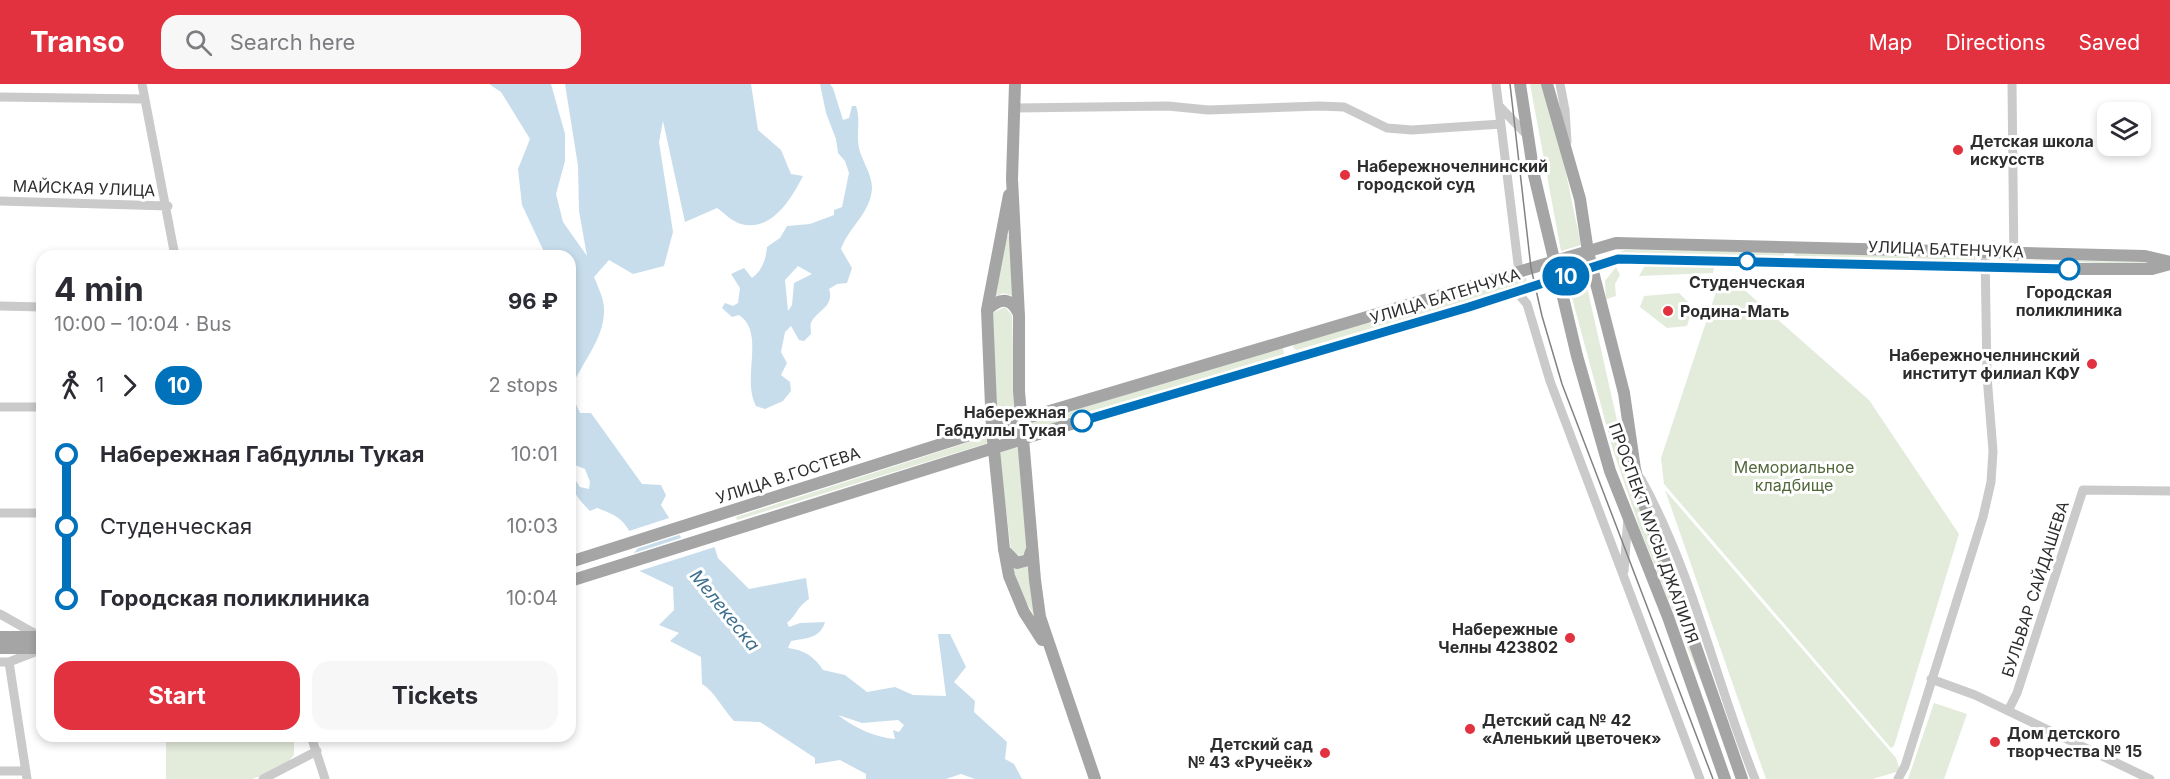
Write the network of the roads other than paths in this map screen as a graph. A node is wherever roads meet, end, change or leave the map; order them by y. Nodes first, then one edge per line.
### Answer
1 (142, 84) edge
2 (1015, 84) edge
3 (1496, 84) edge
4 (1520, 84) edge
5 (1547, 84) edge
6 (1560, 84) edge
7 (2012, 84) edge
8 (0, 97) edge
9 (145, 99) junction
10 (1499, 106) junction
11 (1015, 108) junction
12 (1501, 124) junction
13 (1528, 136) junction
14 (1568, 151) junction
15 (1012, 180) junction
16 (0, 201) edge
17 (168, 206) junction
18 (1783, 247) junction
19 (174, 250) edge
20 (1588, 252) junction
21 (1985, 252) junction
22 (2014, 253) junction
23 (1556, 260) junction
24 (1782, 261) junction
25 (2170, 263) edge
26 (1592, 267) junction
27 (1985, 268) junction
28 (2014, 268) junction
29 (1519, 272) junction
30 (1559, 278) junction
31 (1517, 292) junction
32 (0, 306) edge
33 (36, 307) edge
34 (987, 310) junction
35 (1019, 316) junction
36 (1294, 338) junction
37 (1298, 357) junction
38 (36, 407) edge
39 (0, 408) edge
40 (1020, 420) junction
41 (992, 430) junction
42 (976, 433) joint
43 (1022, 440) junction
44 (994, 449) junction
45 (1635, 469) junction
46 (2170, 491) edge
47 (0, 513) edge
48 (36, 513) edge
49 (1628, 514) junction
50 (1004, 549) junction
51 (1032, 549) junction
52 (576, 560) edge
53 (576, 579) edge
54 (1624, 579) junction
55 (0, 614) edge
56 (0, 637) edge
57 (36, 639) edge
58 (36, 642) edge
59 (36, 644) edge
60 (36, 646) edge
61 (0, 648) edge
62 (1054, 658) junction
63 (4, 662) edge
64 (1931, 679) junction
65 (2008, 711) junction
66 (313, 742) edge
67 (317, 752) junction
68 (0, 771) edge
69 (26, 775) edge
70 (263, 779) edge
71 (326, 779) edge
72 (1095, 779) edge
73 (1700, 779) edge
74 (1725, 779) edge
75 (1742, 779) edge
76 (1755, 779) edge
77 (1898, 779) edge
78 (2150, 779) edge

1 - 9 street
2 - 11 main road
3 - 10 street
4 - 13 main road, ПРОСПЕКТ МУСЫ ДЖАЛИЛЯ
5 - 14 main road, ПРОСПЕКТ МУСЫ ДЖАЛИЛЯ
6 - 14 street
7 - 22 street
8 - 9 street
9 - 17 street
10 - 12 street
10 - 13 street
11 - 12 street
11 - 15 main road
12 - 29 street
13 - 23 main road, ПРОСПЕКТ МУСЫ ДЖАЛИЛЯ
14 - 20 main road, ПРОСПЕКТ МУСЫ ДЖАЛИЛЯ
15 - 34 main road
15 - 35 main road
16 - 17 street, МАЙСКАЯ УЛИЦА
17 - 19 street
18 - 20 main road, УЛИЦА БАТЕНЧУКА
18 - 21 main road, УЛИЦА БАТЕНЧУКА
18 - 24 main road
20 - 23 main road, УЛИЦА БАТЕНЧУКА
20 - 26 main road, ПРОСПЕКТ МУСЫ ДЖАЛИЛЯ
21 - 22 main road, УЛИЦА БАТЕНЧУКА
21 - 27 street
22 - 25 main road, УЛИЦА БАТЕНЧУКА
22 - 28 street
23 - 29 main road, УЛИЦА БАТЕНЧУКА
23 - 30 main road, ПРОСПЕКТ МУСЫ ДЖАЛИЛЯ
24 - 26 main road, УЛИЦА БАТЕНЧУКА
24 - 27 main road, УЛИЦА БАТЕНЧУКА
25 - 28 main road, УЛИЦА БАТЕНЧУКА
26 - 30 main road, УЛИЦА БАТЕНЧУКА
26 - 45 main road, ПРОСПЕКТ МУСЫ ДЖАЛИЛЯ
27 - 28 main road, УЛИЦА БАТЕНЧУКА
27 - 64 street
29 - 36 main road, УЛИЦА БАТЕНЧУКА
30 - 31 main road, УЛИЦА БАТЕНЧУКА
30 - 49 main road, ПРОСПЕКТ МУСЫ ДЖАЛИЛЯ
31 - 37 main road, УЛИЦА БАТЕНЧУКА
31 - 54 street
32 - 33 street
34 - 35 main road
34 - 41 main road
35 - 40 main road
36 - 37 main road
36 - 40 main road, УЛИЦА БАТЕНЧУКА
37 - 43 main road, УЛИЦА БАТЕНЧУКА
38 - 39 street
40 - 41 main road, УЛИЦА БАТЕНЧУКА
40 - 43 main road
41 - 42 main road, УЛИЦА БАТЕНЧУКА
41 - 44 main road
42 - 52 main road, УЛИЦА В.ГОСТЕВА
43 - 44 main road, УЛИЦА БАТЕНЧУКА
43 - 51 main road
44 - 50 main road
44 - 53 main road, УЛИЦА БАТЕНЧУКА
45 - 75 main road, ПРОСПЕКТ МУСЫ ДЖАЛИЛЯ
45 - 76 street
46 - 65 street, БУЛЬВАР САЙДАШЕВА
47 - 48 street
49 - 54 street
49 - 74 main road, ПРОСПЕКТ МУСЫ ДЖАЛИЛЯ
50 - 51 main road
50 - 62 main road
51 - 62 main road
54 - 73 street
55 - 57 street
56 - 58 main road
59 - 61 main road
60 - 63 street
62 - 72 main road
63 - 69 street
64 - 65 street
64 - 77 street
65 - 78 street
66 - 67 street
67 - 70 street
67 - 71 street
68 - 69 street

